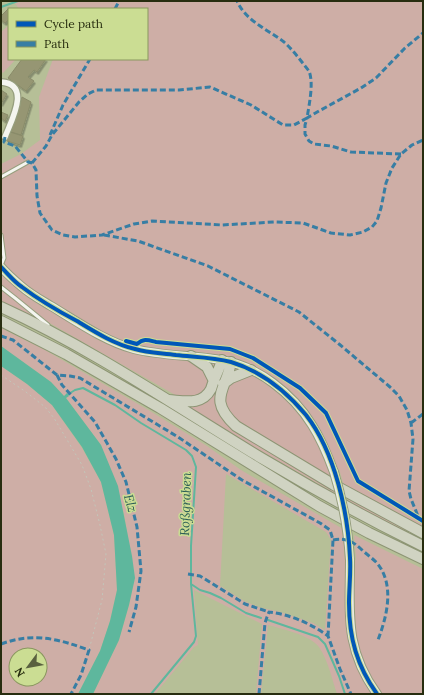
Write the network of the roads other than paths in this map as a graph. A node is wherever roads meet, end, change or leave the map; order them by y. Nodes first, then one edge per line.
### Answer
1 (1, 82) edge
2 (5, 137) dead end
3 (28, 162) dead end
4 (1, 177) edge
5 (1, 235) edge
6 (2, 265) edge
7 (1, 287) edge
8 (1, 307) edge
9 (1, 321) edge
10 (63, 338) junction
11 (191, 356) junction
12 (226, 361) junction
13 (251, 370) junction
14 (218, 382) junction
15 (167, 400) junction
16 (423, 533) edge
17 (423, 546) edge
18 (423, 559) edge
19 (377, 694) edge

1 - 2 street
3 - 4 lane
5 - 6 lane
6 - 11 street
7 - 10 lane
8 - 10 highway
9 - 18 highway
10 - 15 highway
11 - 12 street
11 - 14 highway
12 - 13 street
12 - 14 highway
13 - 14 highway
13 - 19 street, bridge
14 - 15 highway
14 - 16 highway
15 - 17 highway

